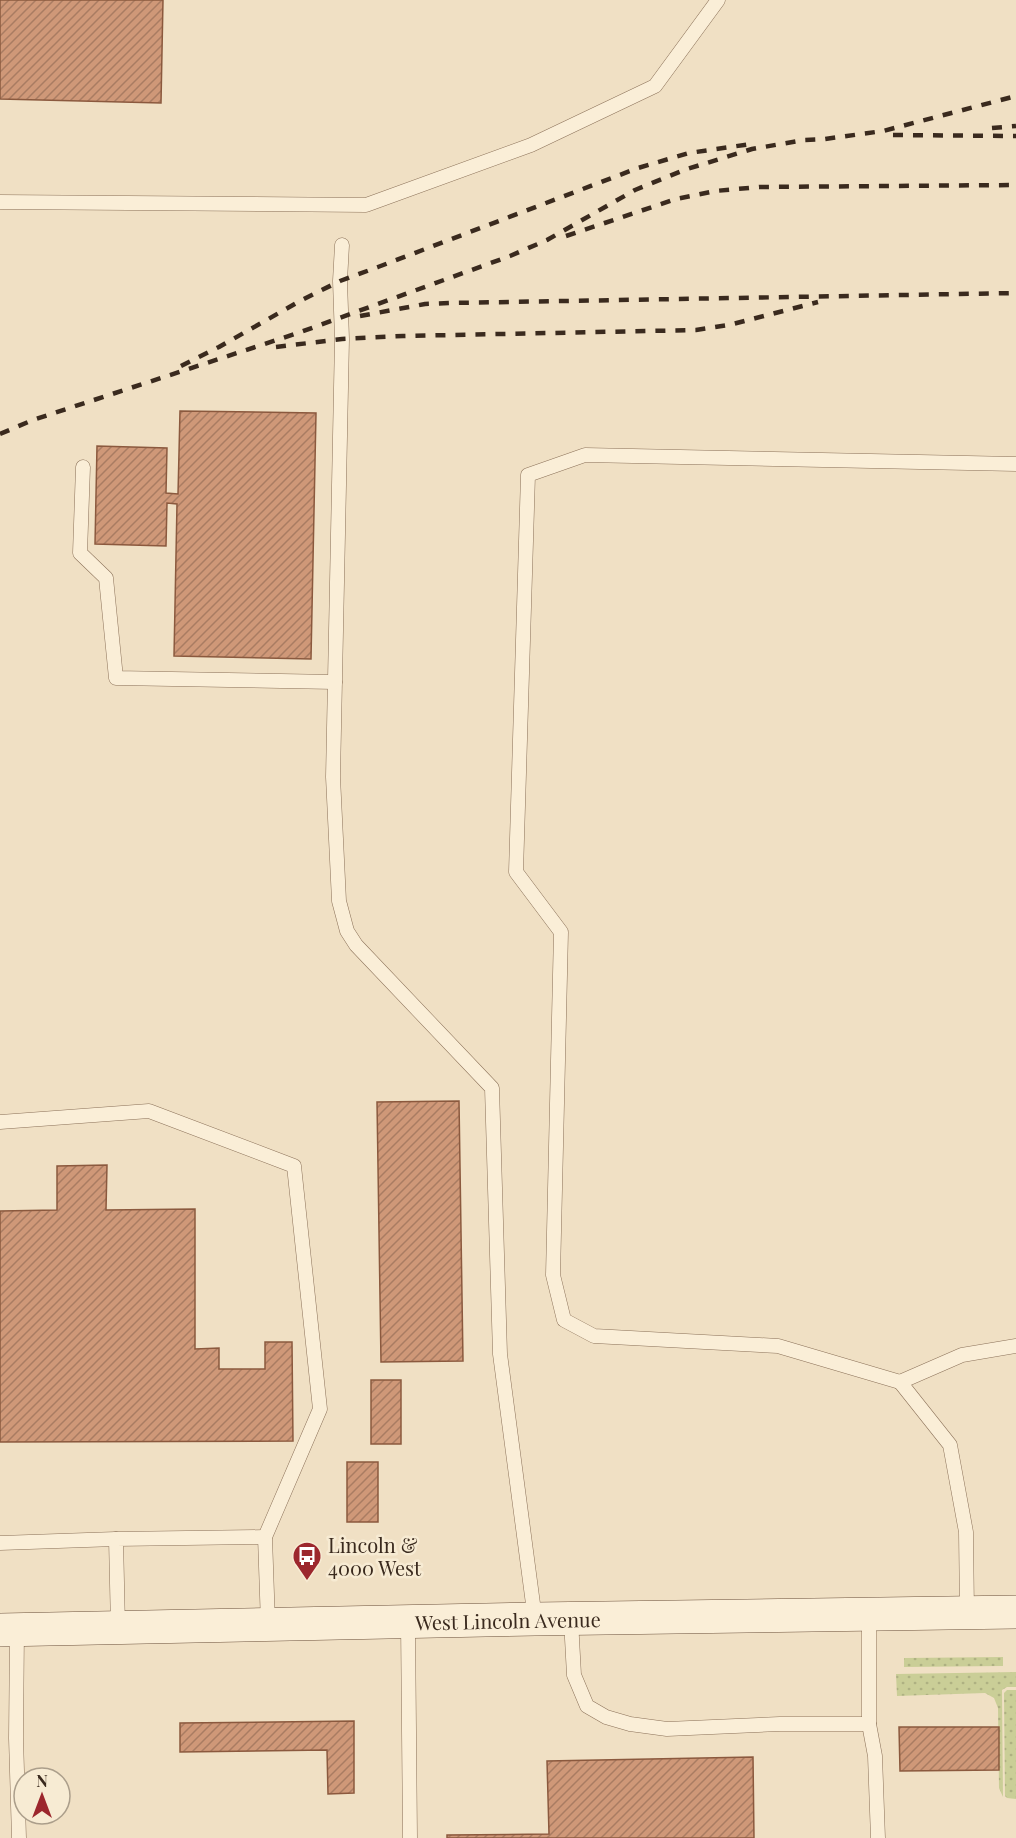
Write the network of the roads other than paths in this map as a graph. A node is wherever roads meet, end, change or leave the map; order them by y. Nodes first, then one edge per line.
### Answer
1 (718, 0) edge
2 (0, 202) edge
3 (342, 245) dead end
4 (1016, 464) edge
5 (83, 467) dead end
6 (335, 682) junction
7 (0, 1122) edge
8 (1016, 1346) edge
9 (900, 1382) junction
10 (265, 1537) junction
11 (116, 1539) junction
12 (0, 1543) edge
13 (1016, 1612) edge
14 (967, 1613) junction
15 (869, 1615) junction
16 (535, 1620) junction
17 (571, 1620) junction
18 (408, 1623) junction
19 (268, 1624) junction
20 (118, 1627) junction
21 (8, 1630) edge
22 (869, 1724) junction
23 (19, 1838) edge
24 (410, 1838) edge
25 (878, 1838) edge

1 - 2 lane
3 - 6 lane
4 - 9 lane
5 - 6 lane
6 - 16 lane
7 - 10 lane
8 - 9 lane
9 - 14 lane
10 - 11 lane
10 - 19 lane
11 - 12 lane
11 - 20 lane
13 - 14 main road, West Lincoln Avenue
14 - 15 main road, West Lincoln Avenue
15 - 17 main road, West Lincoln Avenue
15 - 22 lane
16 - 17 main road, West Lincoln Avenue
16 - 18 main road, West Lincoln Avenue
17 - 22 lane
18 - 19 main road, West Lincoln Avenue
18 - 24 lane
19 - 20 main road, West Lincoln Avenue
20 - 21 main road, West Lincoln Avenue
21 - 23 lane
22 - 25 lane

